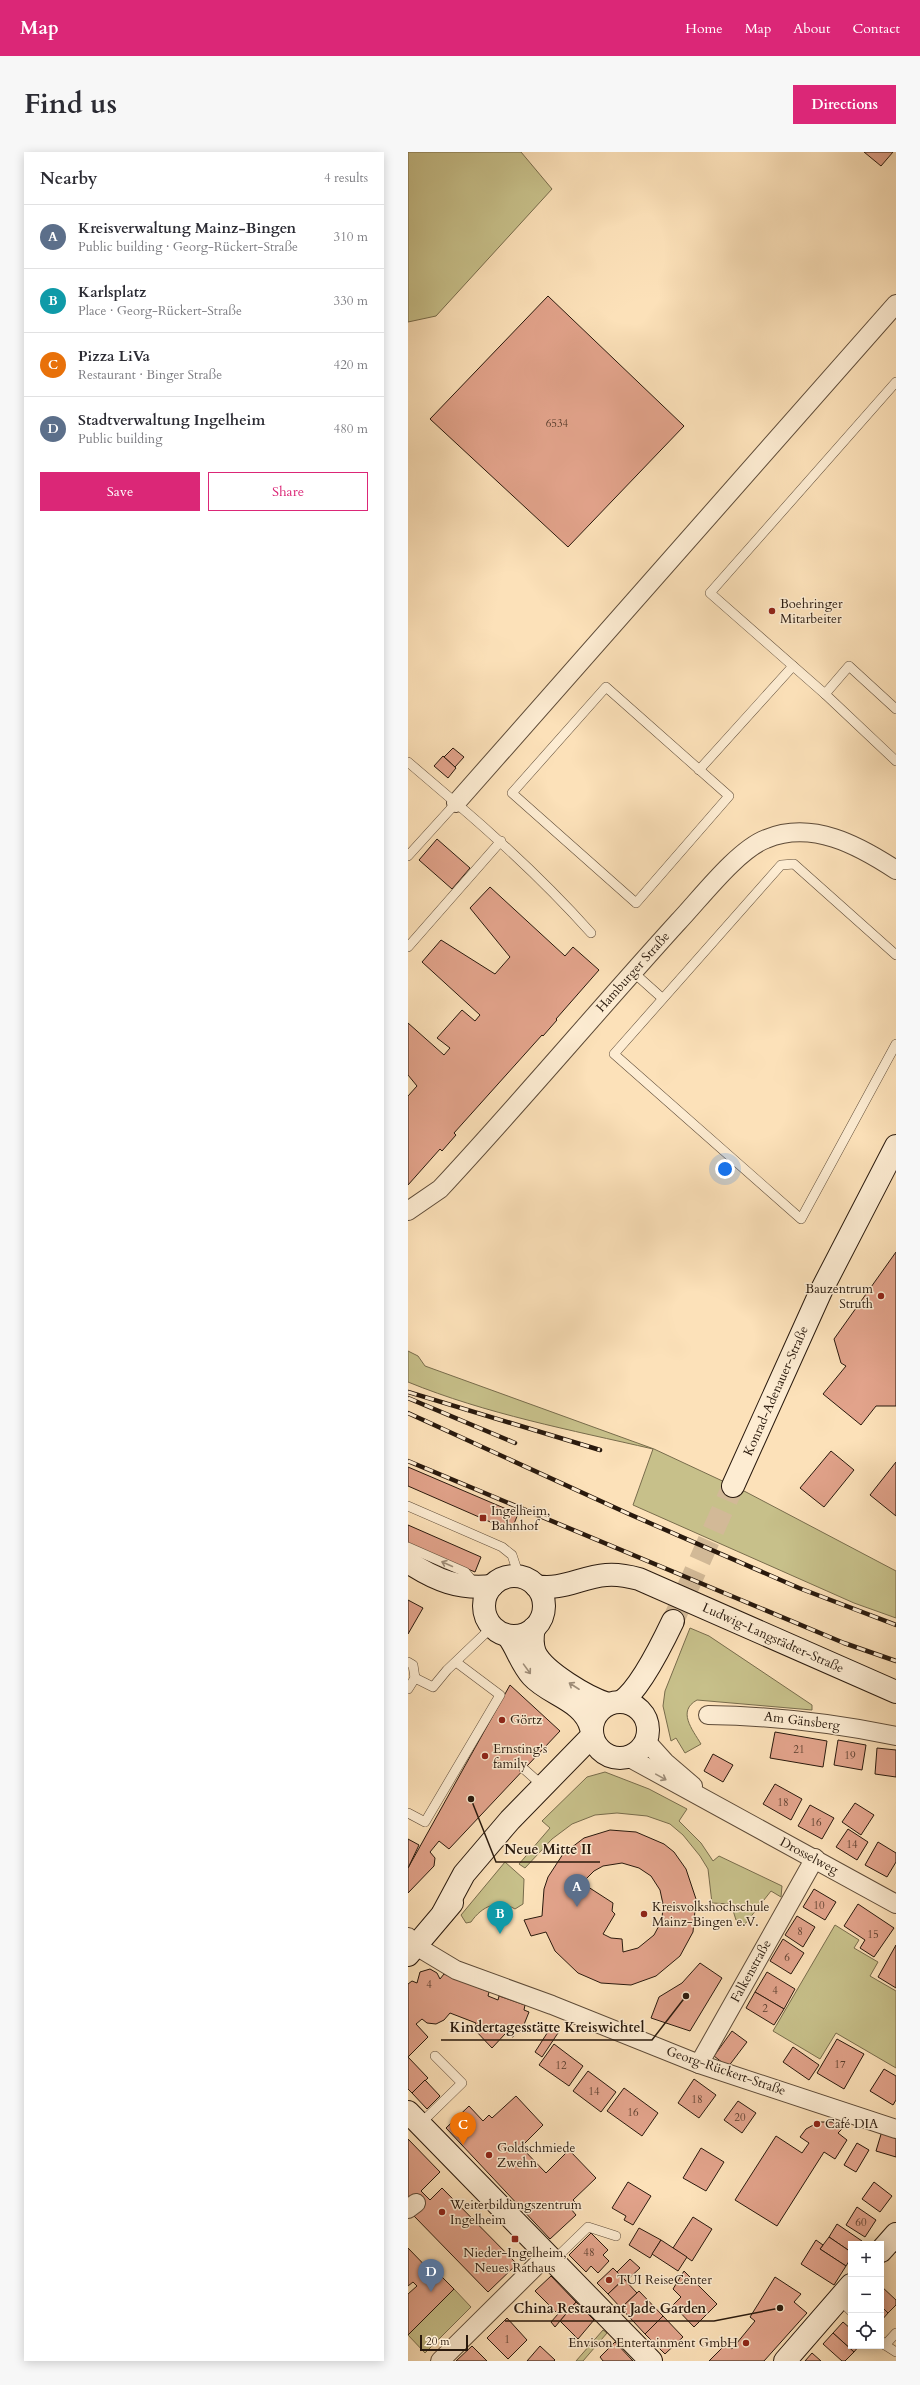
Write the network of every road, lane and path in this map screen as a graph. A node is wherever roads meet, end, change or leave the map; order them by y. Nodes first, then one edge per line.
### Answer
1 (896, 304) edge
2 (896, 382) edge
3 (793, 666) junction
4 (825, 694) junction
5 (896, 708) edge
6 (896, 761) edge
7 (408, 762) edge
8 (699, 770) junction
9 (456, 803) junction
10 (502, 841) junction
11 (408, 856) edge
12 (896, 870) edge
13 (591, 933) dead end
14 (408, 947) edge
15 (896, 955) edge
16 (633, 972) junction
17 (662, 998) junction
18 (896, 1044) edge
19 (896, 1146) edge
20 (408, 1211) edge
21 (733, 1486) tunnel mouth
22 (408, 1506) edge
23 (408, 1547) edge
24 (408, 1562) edge
25 (408, 1579) edge
26 (527, 1581) junction
27 (650, 1585) junction
28 (484, 1586) junction
29 (538, 1623) junction
30 (495, 1626) junction
31 (408, 1662) edge
32 (456, 1662) junction
33 (415, 1678) junction
34 (408, 1690) edge
35 (896, 1692) edge
36 (614, 1703) junction
37 (708, 1715) dead end
38 (644, 1716) junction
39 (591, 1732) junction
40 (896, 1736) edge
41 (646, 1741) junction
42 (604, 1754) junction
43 (628, 1757) junction
44 (524, 1769) dead end
45 (543, 1786) junction
46 (721, 1810) junction
47 (408, 1813) edge
48 (815, 1858) junction
49 (896, 1904) edge
50 (411, 1946) edge
51 (435, 2056) dead end
52 (699, 2064) junction
53 (414, 2118) edge
54 (896, 2129) edge
55 (896, 2234) edge
56 (616, 2236) dead end
57 (884, 2248) edge
58 (551, 2257) junction
59 (847, 2298) edge
60 (896, 2333) edge
61 (884, 2342) edge
62 (884, 2344) edge
63 (896, 2352) edge
64 (440, 2361) edge
65 (651, 2361) edge
66 (785, 2361) edge

1 - 9 street
2 - 3 lane
3 - 4 lane
3 - 8 lane
4 - 5 lane
4 - 6 lane
7 - 9 lane
8 - 8 lane
9 - 10 lane
9 - 11 lane
10 - 13 lane
10 - 14 lane
12 - 16 street, Hamburger Straße
15 - 17 lane
16 - 17 lane
16 - 20 street, Hamburger Straße
17 - 18 lane
19 - 21 main road, Konrad-Adenauer-Straße
22 - 26 lane
28 -> 23 lane
24 - 28 main road
25 - 30 main road
26 - 27 main road, Ludwig-Langstädter-Straße
26 - 28 main road
26 - 29 main road
27 - 29 main road, Ludwig-Langstädter-Straße
27 - 35 main road, Ludwig-Langstädter-Straße
28 - 30 main road
29 - 30 main road
36 -> 29 main road
30 - 32 lane
30 -> 39 main road
31 - 33 lane
32 - 33 lane
32 - 47 lane
33 - 34 lane
36 - 38 main road
36 - 38 main road
36 - 39 main road
37 - 40 street, Am Gänsberg
38 - 41 main road
39 - 42 main road
39 - 45 main road
41 - 43 main road
41 - 46 street, Drosselweg
42 - 43 main road
42 - 45 main road
43 -> 46 street, Drosselweg
44 - 45 lane
45 - 50 main road
46 - 48 street, Drosselweg
48 - 49 street, Drosselweg
48 - 52 street, Falkenstraße
50 - 52 street, Georg-Rückert-Straße
51 - 53 lane
52 - 54 street, Georg-Rückert-Straße
53 - 58 main road
55 - 57 main road
56 - 58 lane
58 - 64 street
58 - 65 main road
59 - 66 main road
60 - 61 lane
62 - 63 lane

